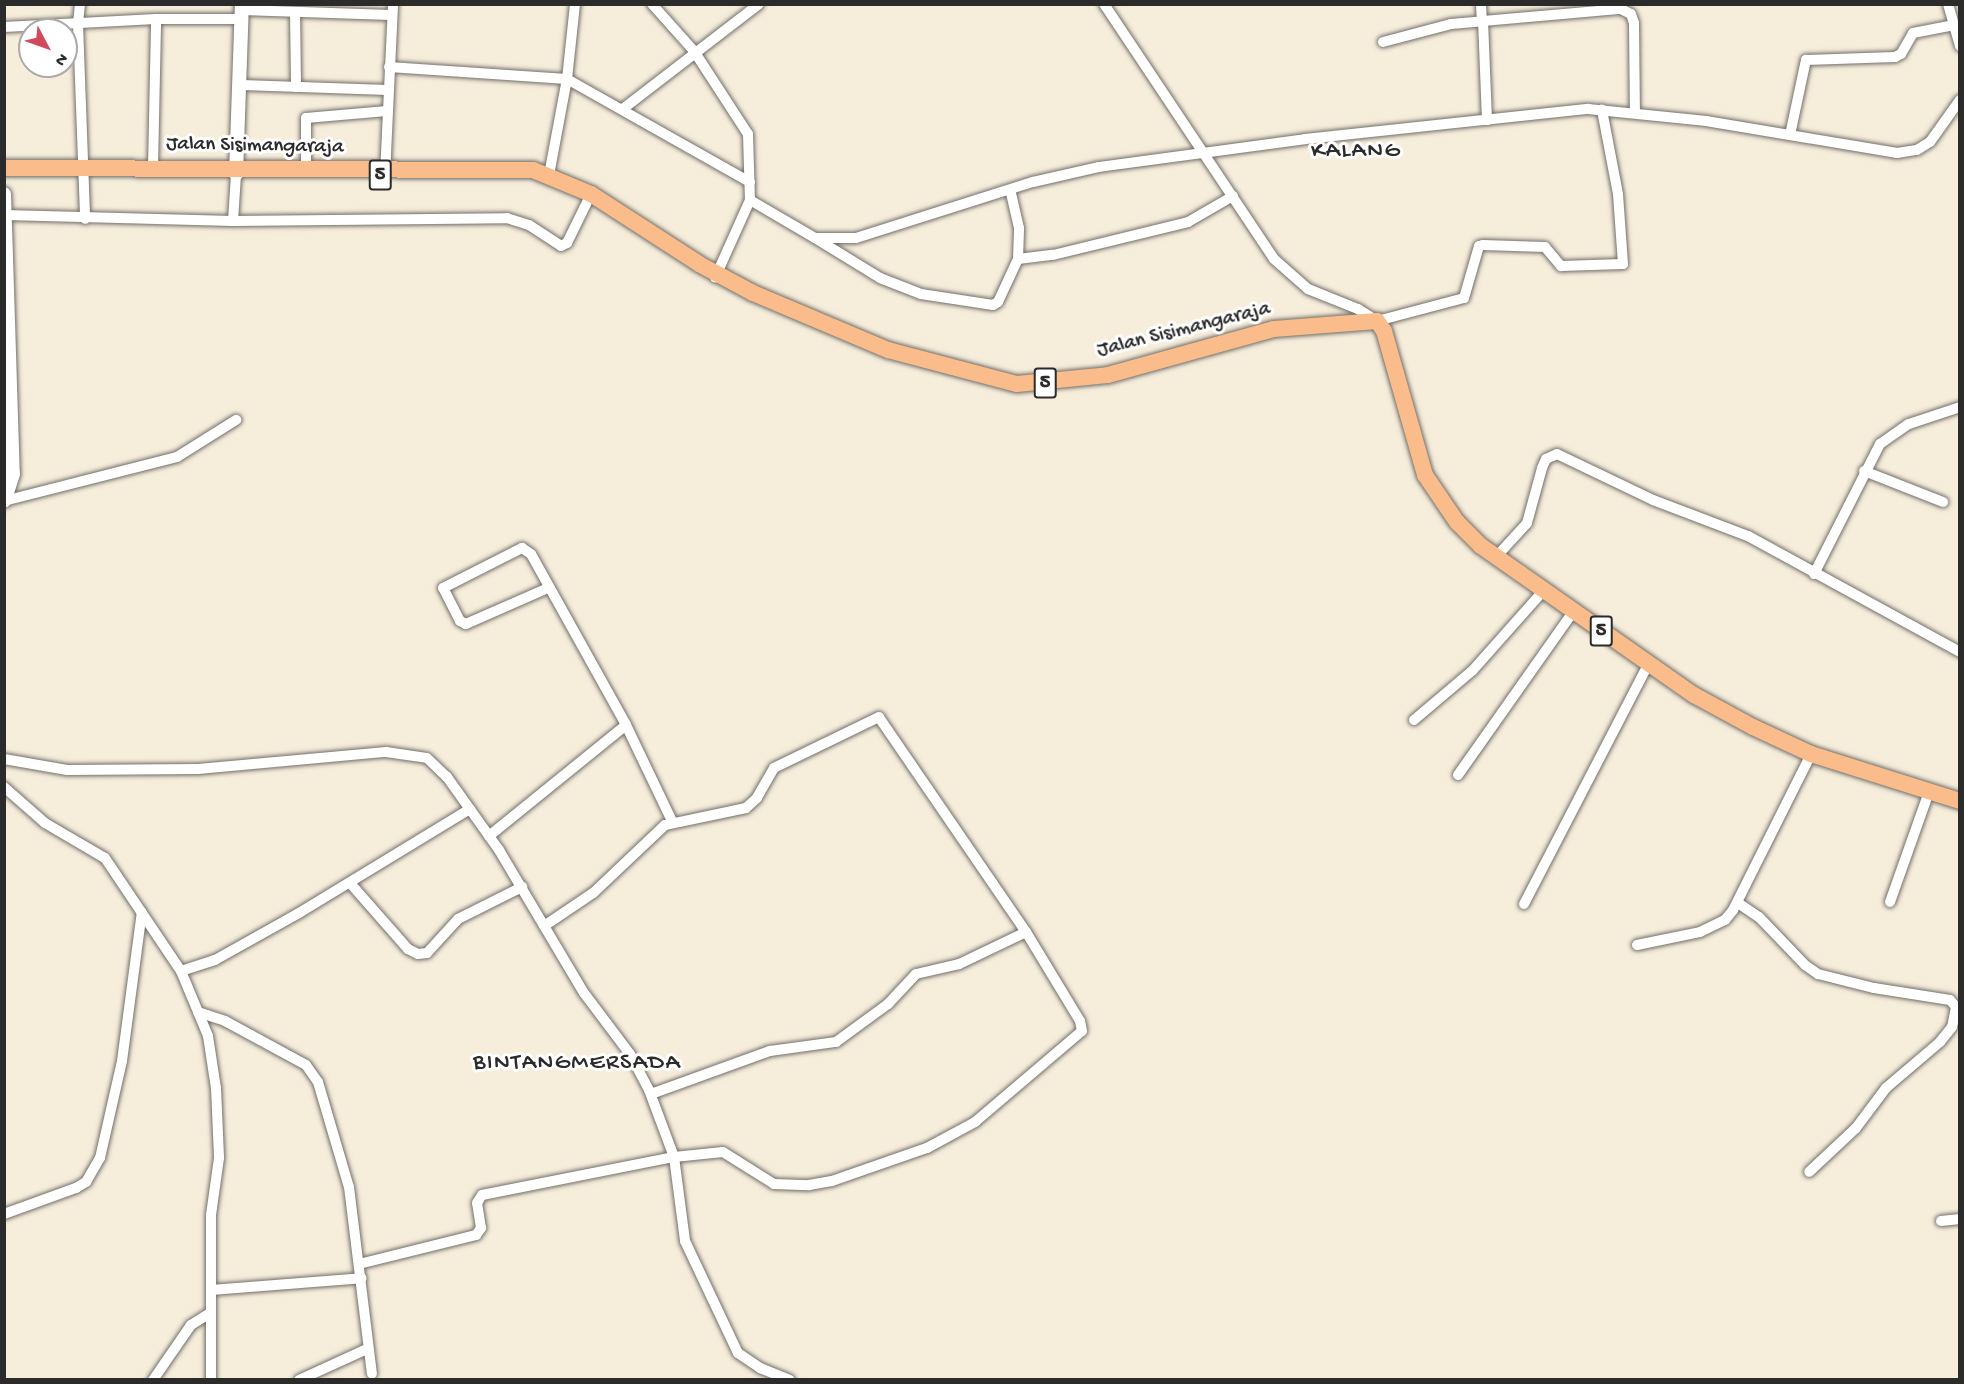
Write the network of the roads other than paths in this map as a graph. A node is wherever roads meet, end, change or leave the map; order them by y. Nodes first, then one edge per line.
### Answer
1 (80, 4) edge
2 (575, 4) edge
3 (652, 4) edge
4 (759, 4) edge
5 (1104, 4) edge
6 (1481, 4) edge
7 (1948, 4) edge
8 (293, 9) edge
9 (392, 10) edge
10 (242, 11) edge
11 (156, 19) junction
12 (1483, 21) junction
13 (78, 24) junction
14 (1954, 25) junction
15 (1383, 42) dead end
16 (1959, 46) edge
17 (694, 51) junction
18 (389, 67) junction
19 (567, 79) junction
20 (242, 85) junction
21 (296, 87) junction
22 (388, 90) junction
23 (1959, 100) edge
24 (624, 108) junction
25 (1602, 110) junction
26 (387, 111) junction
27 (1635, 112) junction
28 (1487, 120) junction
29 (1790, 135) junction
30 (1206, 154) junction
31 (4, 168) edge
32 (153, 168) junction
33 (82, 170) junction
34 (306, 171) junction
35 (237, 172) junction
36 (4, 173) edge
37 (385, 173) junction
38 (549, 175) junction
39 (750, 182) junction
40 (1010, 190) junction
41 (4, 194) edge
42 (590, 195) junction
43 (1233, 196) junction
44 (750, 200) junction
45 (5, 216) edge
46 (85, 219) junction
47 (233, 221) junction
48 (815, 238) junction
49 (5, 242) edge
50 (1018, 258) junction
51 (720, 277) junction
52 (7, 302) edge
53 (1377, 321) junction
54 (1959, 407) edge
55 (236, 420) dead end
56 (1864, 471) junction
57 (4, 501) edge
58 (1943, 502) dead end
59 (1496, 557) junction
60 (1814, 574) junction
61 (548, 588) junction
62 (1544, 591) junction
63 (1573, 612) junction
64 (1959, 652) edge
65 (1649, 663) junction
66 (1414, 720) dead end
67 (626, 725) junction
68 (1811, 754) junction
69 (4, 759) edge
70 (1458, 775) dead end
71 (4, 787) edge
72 (1929, 792) junction
73 (1959, 801) edge
74 (470, 809) junction
75 (672, 821) junction
76 (489, 836) junction
77 (350, 883) junction
78 (522, 886) junction
79 (1890, 902) dead end
80 (1738, 903) junction
81 (1524, 904) dead end
82 (142, 912) junction
83 (544, 926) junction
84 (1026, 932) junction
85 (1637, 945) dead end
86 (181, 971) junction
87 (198, 1012) junction
88 (651, 1094) junction
89 (674, 1157) junction
90 (1809, 1172) dead end
91 (4, 1214) edge
92 (1959, 1219) edge
93 (1941, 1221) dead end
94 (359, 1264) junction
95 (362, 1278) junction
96 (211, 1290) junction
97 (210, 1313) junction
98 (367, 1349) junction
99 (372, 1374) dead end
100 (153, 1380) edge
101 (211, 1380) edge
102 (299, 1380) edge
103 (789, 1380) edge

1 - 13 street
2 - 19 street
3 - 17 street
4 - 17 street
5 - 30 street
6 - 12 street
7 - 14 street
8 - 9 street
8 - 10 street
8 - 21 street
9 - 18 street
10 - 11 street
10 - 20 street
11 - 13 street
11 - 32 street
12 - 15 street
12 - 27 street
12 - 28 street
13 - 33 street
14 - 16 street
14 - 29 street
17 - 24 street
17 - 39 street
18 - 19 street
18 - 22 street
19 - 24 street
19 - 38 street
20 - 21 street
20 - 35 street
21 - 22 street
22 - 26 street
23 - 29 street
24 - 39 street
25 - 27 street
25 - 28 street
25 - 53 street
26 - 34 street
26 - 37 street
27 - 29 street
28 - 30 street
30 - 40 street
30 - 43 street
31 - 33 highway, Jalan Sisimangaraja / 5
32 - 33 highway, Jalan Sisimangaraja / 5
32 - 35 highway, Jalan Sisimangaraja / 5
33 - 35 highway, Jalan Sisimangaraja / 5
33 - 36 highway, Jalan Sisimangaraja / 5
33 - 46 street
34 - 35 highway, Jalan Sisimangaraja / 5
34 - 37 highway, Jalan Sisimangaraja / 5
35 - 37 highway, Jalan Sisimangaraja / 5
35 - 47 street
37 - 38 highway, Jalan Sisimangaraja / 5
37 - 42 highway, Jalan Sisimangaraja / 5
38 - 42 highway, Jalan Sisimangaraja / 5
39 - 44 street
40 - 48 street
40 - 50 street
41 - 45 street
42 - 47 street
42 - 51 highway, Jalan Sisimangaraja / 5
43 - 50 street
43 - 53 street
44 - 48 street
44 - 51 street
45 - 46 street
45 - 49 street
46 - 47 street
48 - 50 street
49 - 52 street
51 - 53 highway, Jalan Sisimangaraja / 5
52 - 57 street
53 - 59 highway, 5
54 - 56 street
55 - 57 street
56 - 58 street
56 - 60 street
59 - 60 street
59 - 62 highway, 5
60 - 64 street
61 - 61 street
61 - 67 street
62 - 63 highway, 5
62 - 66 street
63 - 65 highway, 5
63 - 70 street
65 - 68 highway, 5
65 - 81 street
67 - 75 street
67 - 76 street
68 - 72 highway, 5
68 - 80 street
69 - 74 street
71 - 82 street
72 - 73 highway, 5
72 - 79 street
74 - 76 street
74 - 77 street
75 - 83 street
75 - 84 street
76 - 78 street
77 - 78 street
77 - 86 street
78 - 83 street
80 - 85 street
80 - 90 street
82 - 86 street
82 - 91 street
83 - 88 street
84 - 88 street
84 - 89 street
86 - 87 street
87 - 94 street
87 - 96 street
88 - 89 street
89 - 94 street
89 - 103 street
92 - 93 street
94 - 95 street
95 - 96 street
95 - 98 street
96 - 97 street
97 - 100 street
97 - 101 street
98 - 99 street
98 - 102 street

